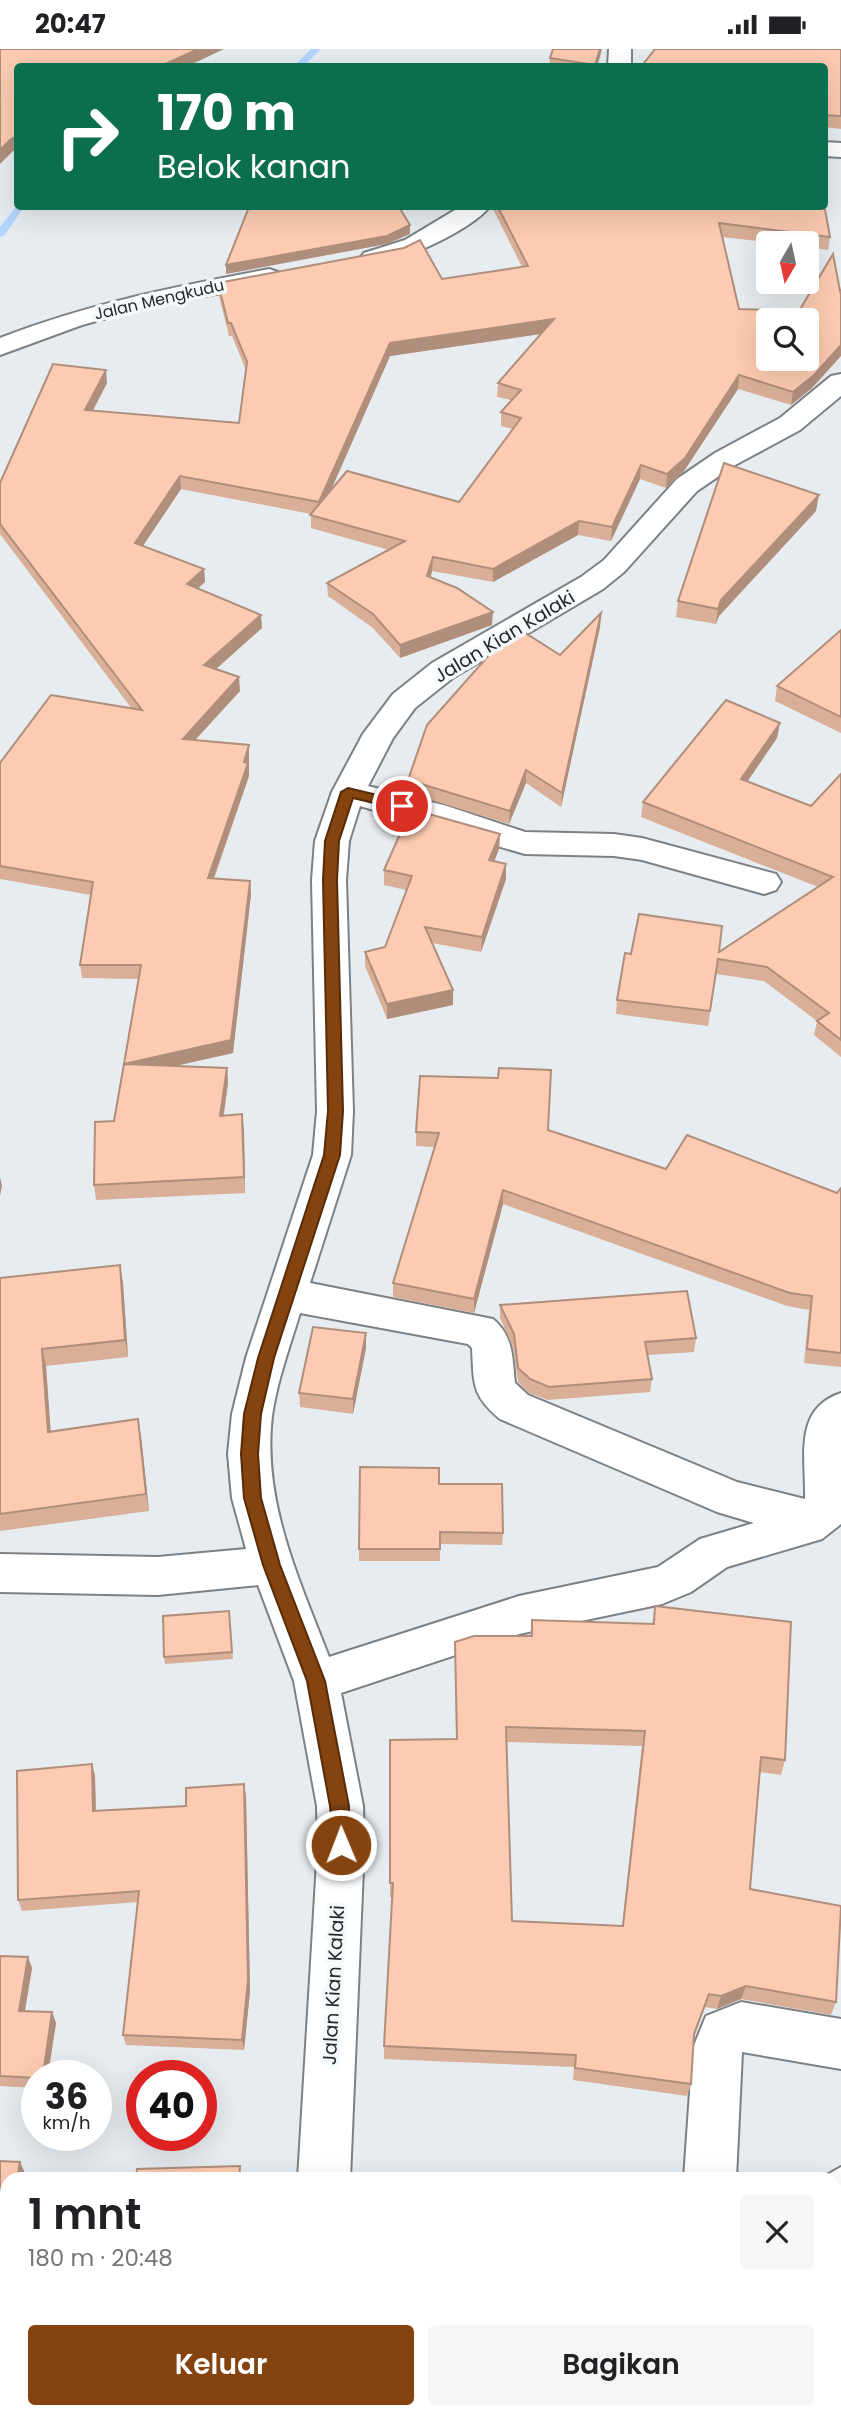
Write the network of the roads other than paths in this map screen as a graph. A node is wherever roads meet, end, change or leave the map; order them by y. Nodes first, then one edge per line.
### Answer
1 (472, 210) edge
2 (347, 263) edge
3 (295, 272) edge
4 (0, 347) edge
5 (841, 382) edge
6 (348, 792) junction
7 (750, 883) dead end
8 (288, 1295) junction
9 (841, 1409) edge
10 (817, 1520) junction
11 (272, 1565) junction
12 (0, 1573) edge
13 (316, 1681) junction
14 (841, 2044) edge
15 (324, 2172) edge
16 (710, 2172) edge

1 - 2 street
3 - 4 street, Jalan Mengkudu
5 - 6 street, Jalan Kian Kalaki
6 - 7 street
6 - 8 street, Jalan Kian Kalaki
8 - 10 street
8 - 11 street, Jalan Kian Kalaki
9 - 10 street
10 - 13 street
11 - 12 street
11 - 13 street, Jalan Kian Kalaki
13 - 15 street, Jalan Kian Kalaki
14 - 16 street

